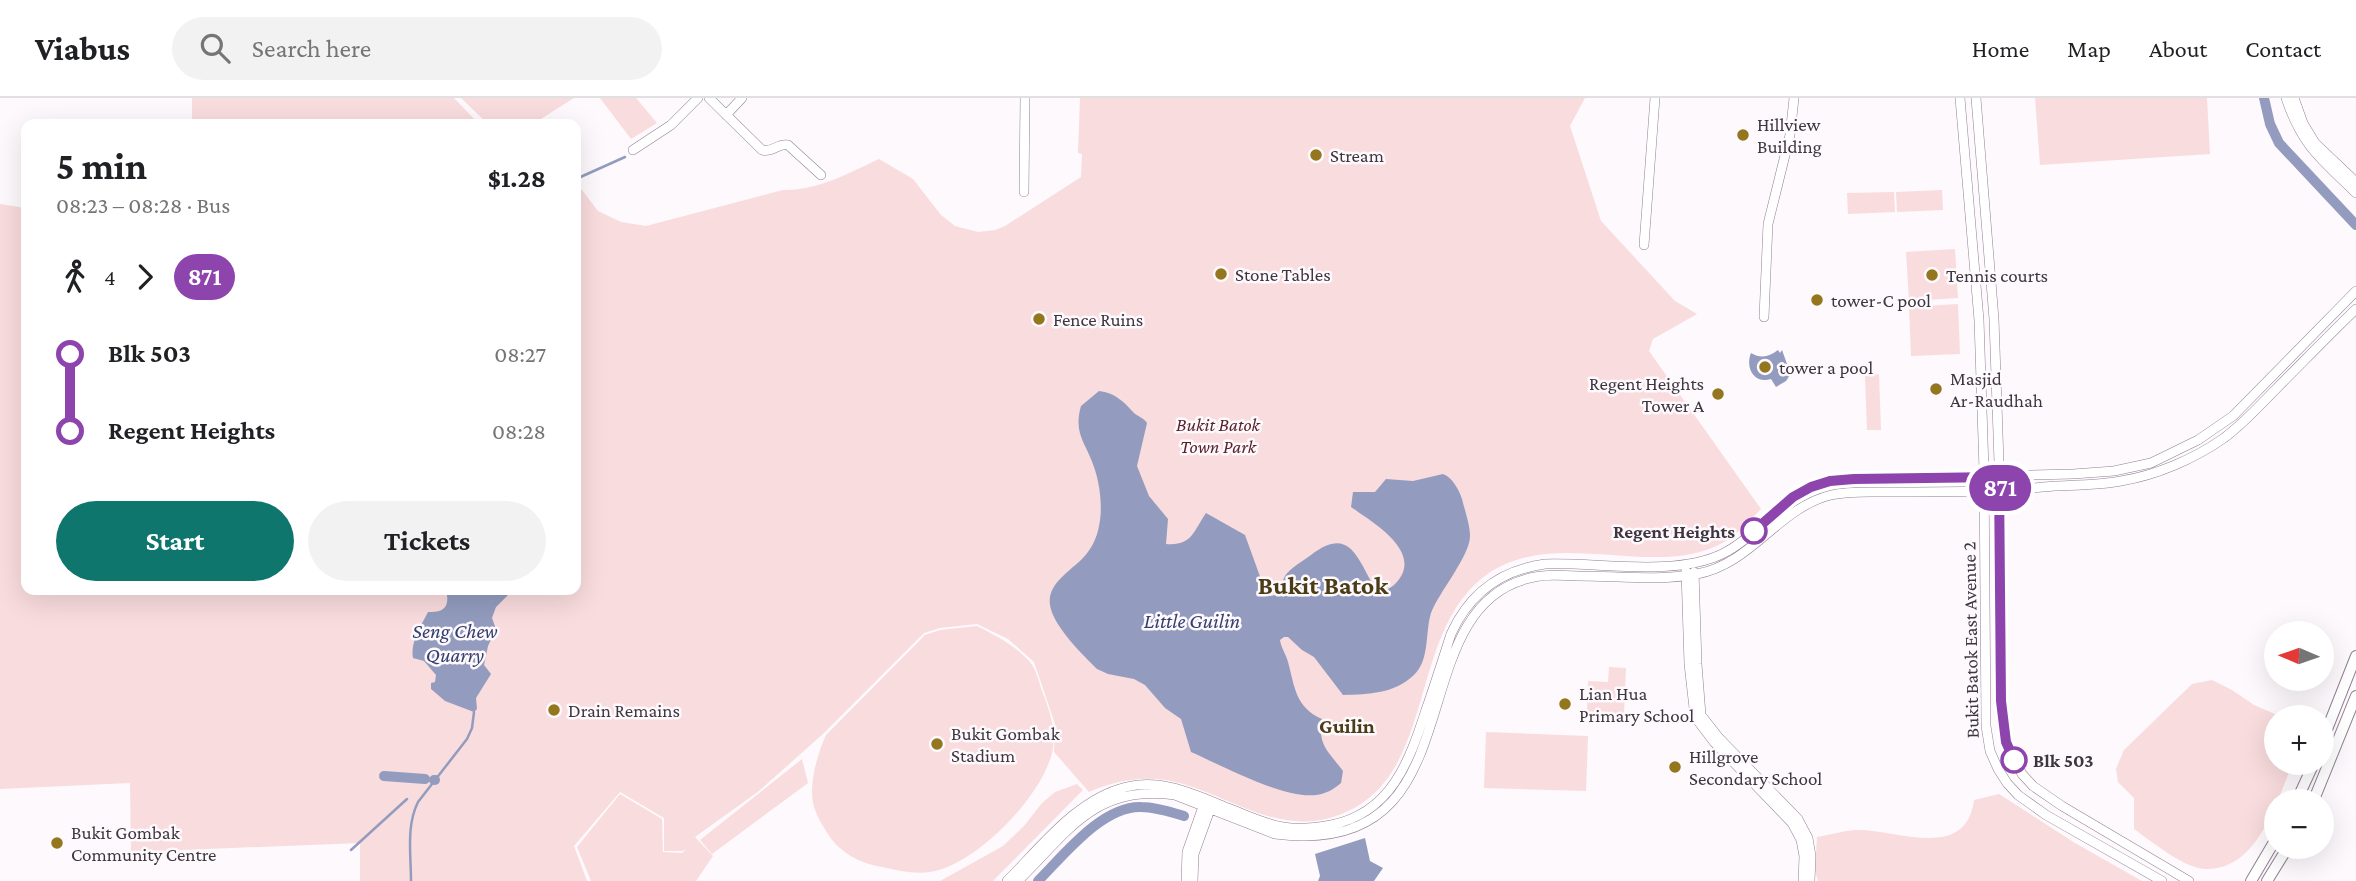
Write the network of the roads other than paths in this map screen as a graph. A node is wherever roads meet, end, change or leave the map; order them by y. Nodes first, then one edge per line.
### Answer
1 (698, 98) edge
2 (709, 98) edge
3 (742, 98) edge
4 (1025, 98) edge
5 (1655, 98) edge
6 (1794, 98) edge
7 (1960, 98) edge
8 (1976, 98) edge
9 (2286, 98) edge
10 (2294, 98) edge
11 (726, 115) junction
12 (633, 150) dead end
13 (821, 175) dead end
14 (2356, 182) edge
15 (1024, 192) dead end
16 (2356, 193) edge
17 (1644, 245) dead end
18 (2356, 291) edge
19 (2356, 309) edge
20 (1764, 317) dead end
21 (1984, 477) junction
22 (1999, 477) junction
23 (1984, 491) junction
24 (2000, 491) junction
25 (1690, 564) junction
26 (1690, 575) junction
27 (2356, 656) edge
28 (2356, 696) edge
29 (2334, 712) edge
30 (2318, 789) edge
31 (1208, 804) junction
32 (2264, 859) edge
33 (2281, 859) edge
34 (1007, 881) edge
35 (1018, 881) edge
36 (1186, 881) edge
37 (1193, 881) edge
38 (1803, 881) edge
39 (1810, 881) edge
40 (2162, 881) edge
41 (2189, 881) edge
42 (2251, 881) edge
43 (2267, 881) edge

1 - 12 street
2 - 11 street
3 - 11 street
4 - 15 street
5 - 17 street
6 - 20 street
7 - 21 street, Bukit Batok East Avenue 2
8 - 22 street, Bukit Batok East Avenue 2
9 - 16 street
10 - 14 street
11 - 13 street
18 - 22 street
19 - 24 street
21 - 22 street
21 - 23 street, Bukit Batok East Avenue 2
21 - 25 street
22 - 24 street, Bukit Batok East Avenue 2
23 - 24 street
23 - 26 street
23 - 40 street, Bukit Batok East Avenue 2
24 - 41 street, Bukit Batok East Avenue 2
25 - 26 street
25 - 31 street
26 - 31 street
26 - 38 street
26 - 39 street
27 - 29 main road
28 - 30 main road
31 - 34 street
31 - 35 street
31 - 36 street
31 - 37 street
32 - 42 main road
33 - 43 main road

